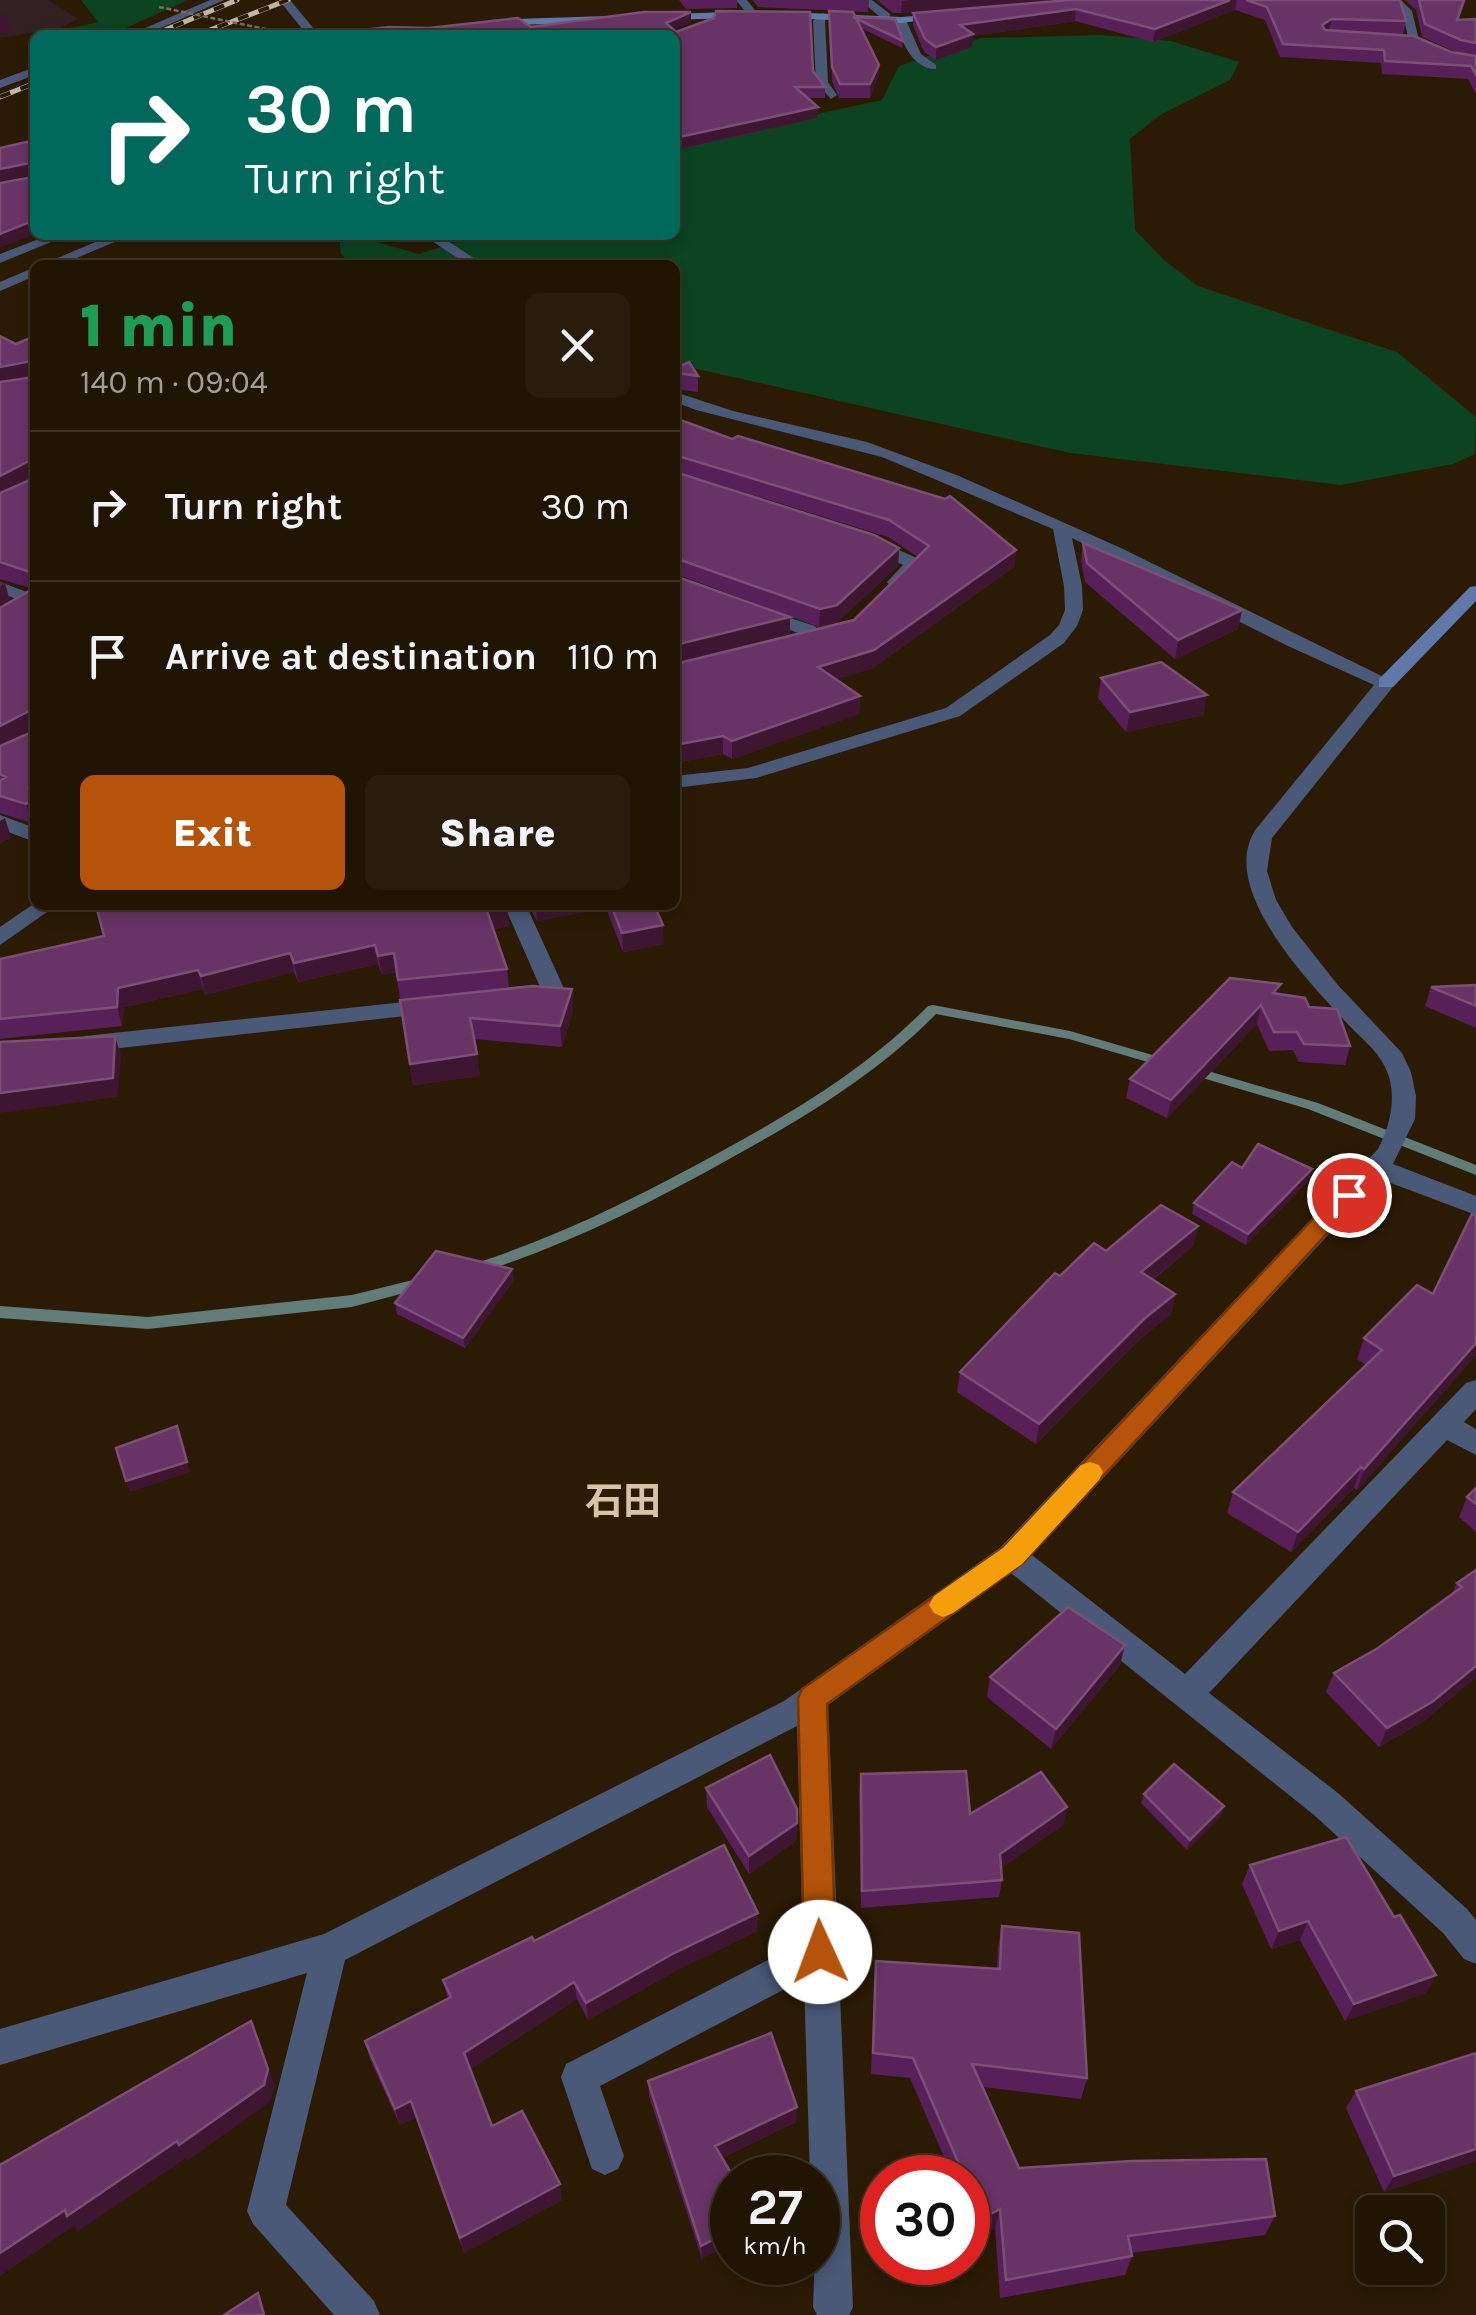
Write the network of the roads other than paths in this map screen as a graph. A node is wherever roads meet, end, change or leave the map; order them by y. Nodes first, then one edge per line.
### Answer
1 (218, 0) edge
2 (284, 0) edge
3 (742, 0) edge
4 (865, 0) edge
5 (1394, 0) edge
6 (753, 14) junction
7 (708, 15) junction
8 (962, 15) edge
9 (823, 16) junction
10 (884, 20) junction
11 (902, 20) junction
12 (470, 25) edge
13 (692, 29) edge
14 (147, 30) edge
15 (309, 30) edge
16 (1397, 41) edge
17 (1414, 42) junction
18 (1476, 63) edge
19 (932, 67) edge
20 (30, 73) edge
21 (0, 84) edge
22 (831, 95) edge
23 (48, 240) edge
24 (111, 240) edge
25 (438, 240) edge
26 (0, 259) edge
27 (61, 260) edge
28 (469, 260) edge
29 (30, 273) edge
30 (0, 286) edge
31 (680, 399) edge
32 (1061, 528) junction
33 (844, 533) edge
34 (0, 587) edge
35 (887, 590) edge
36 (1476, 591) edge
37 (29, 602) edge
38 (742, 606) edge
39 (814, 638) edge
40 (1386, 684) junction
41 (680, 781) edge
42 (0, 820) edge
43 (30, 834) edge
44 (39, 910) edge
45 (517, 910) edge
46 (0, 938) edge
47 (516, 999) edge
48 (458, 1005) edge
49 (53, 1047) edge
50 (1388, 1150) junction
51 (1476, 1206) edge
52 (1476, 1391) edge
53 (1445, 1424) junction
54 (1476, 1444) edge
55 (1012, 1556) junction
56 (1187, 1694) junction
57 (812, 1698) junction
58 (1476, 1947) edge
59 (330, 1949) junction
60 (820, 1952) junction
61 (0, 2047) edge
62 (606, 2156) dead end
63 (833, 2308) dead end
64 (360, 2315) edge

1 - 14 street
2 - 15 street
3 - 6 street
4 - 10 street
5 - 17 street
6 - 7 street
6 - 9 street
7 - 12 street
7 - 13 street
8 - 11 street
9 - 10 street
9 - 22 street
10 - 11 street
11 - 19 street
16 - 17 street
17 - 18 street
20 - 21 street
23 - 26 street
24 - 27 street
25 - 28 street
29 - 30 street
31 - 32 street
32 - 40 street
32 - 41 street
33 - 35 street
34 - 37 street
36 - 40 street
38 - 39 street
40 - 50 street
42 - 43 street
44 - 46 street
45 - 47 street
48 - 49 street
50 - 51 street
50 - 55 street
52 - 53 street
53 - 54 street
53 - 56 street
55 - 56 street
55 - 57 street
56 - 58 street
57 - 59 street
57 - 60 street
59 - 61 street
59 - 64 street
60 - 62 street
60 - 63 street

